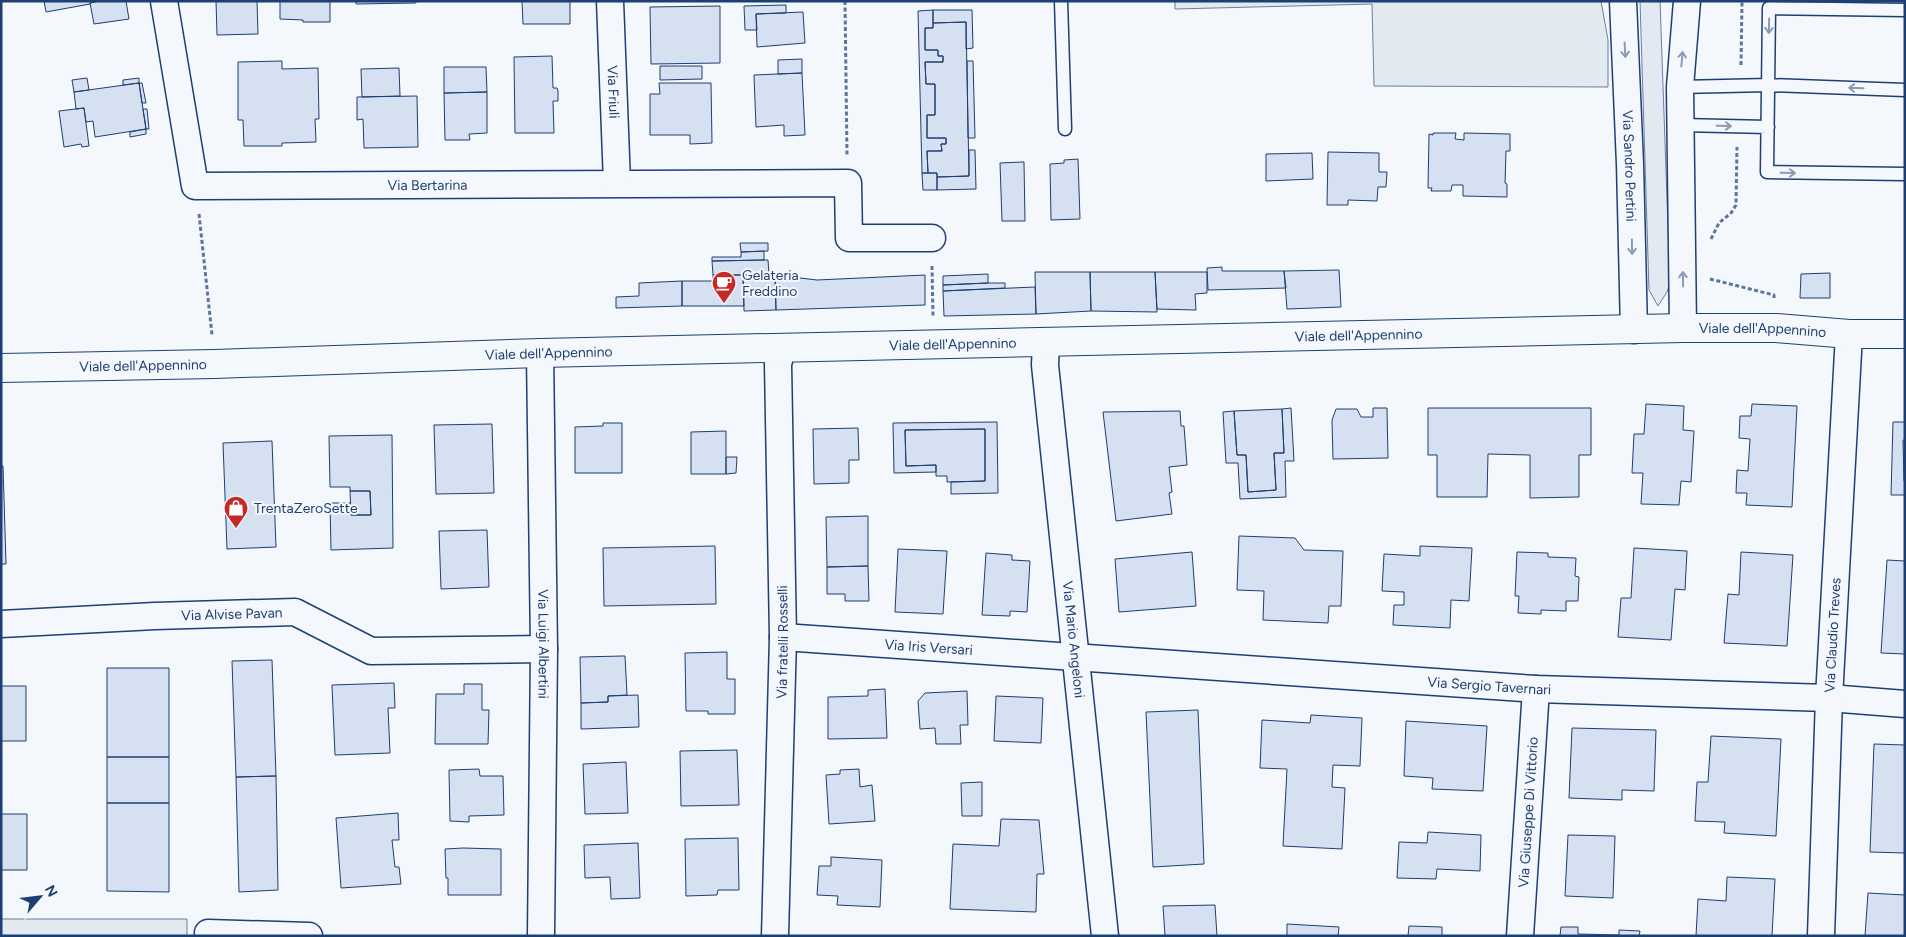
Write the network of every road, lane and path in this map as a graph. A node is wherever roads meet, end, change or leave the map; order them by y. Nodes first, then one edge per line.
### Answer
1 (164, 1) edge
2 (610, 1) edge
3 (845, 1) edge
4 (1061, 1) edge
5 (1623, 1) edge
6 (1687, 1) edge
7 (1742, 1) edge
8 (1905, 10) edge
9 (1740, 85) junction
10 (1680, 86) junction
11 (1768, 86) junction
12 (1905, 90) edge
13 (1681, 126) junction
14 (1738, 126) junction
15 (1768, 127) junction
16 (1065, 129) dead end
17 (1905, 174) edge
18 (617, 183) junction
19 (848, 183) junction
20 (195, 186) junction
21 (932, 238) joint
22 (1709, 242) dead end
23 (1710, 271) dead end
24 (1683, 328) junction
25 (1776, 328) junction
26 (1634, 330) junction
27 (1850, 334) junction
28 (1905, 334) edge
29 (1046, 343) junction
30 (934, 344) junction
31 (782, 349) junction
32 (540, 353) junction
33 (215, 364) junction
34 (1, 368) edge
35 (1, 624) edge
36 (782, 638) junction
37 (544, 649) junction
38 (1074, 656) junction
39 (1536, 689) junction
40 (1829, 698) junction
41 (1905, 704) edge
42 (208, 933) dead end
43 (309, 936) edge
44 (541, 936) edge
45 (775, 936) edge
46 (1105, 936) edge
47 (1520, 936) edge
48 (1821, 936) edge

1 - 20 street
2 - 18 street, Via Friuli
3 - 19 path
4 - 16 lane
5 -> 26 street, Via Sandro Pertini
10 -> 6 street
7 - 9 path
8 -> 11 lane
9 - 10 lane
9 - 11 lane
10 - 13 street
12 -> 11 lane
11 - 15 lane
13 -> 14 lane
24 -> 13 street
14 - 15 lane
14 - 22 path
15 -> 17 lane
18 - 19 street, Via Bertarina
18 - 20 street, Via Bertarina
19 - 21 street
20 - 33 path
21 - 30 path
23 - 25 path
24 - 25 main road, Viale dell'Appennino
24 - 26 main road, Viale dell'Appennino
25 - 27 main road, Viale dell'Appennino
26 - 29 main road, Viale dell'Appennino
27 - 28 main road, Viale dell'Appennino
27 - 40 street, Via Claudio Treves
29 - 30 main road, Viale dell'Appennino
29 - 38 street, Via Mario Angeloni
30 - 31 main road, Viale dell'Appennino
31 - 32 main road, Viale dell'Appennino
31 - 36 street, Via fratelli Rosselli
32 - 33 main road, Viale dell'Appennino
32 - 37 street, Via Luigi Albertini
33 - 34 main road, Viale dell'Appennino
35 - 37 street, Via Alvise Pavan
36 - 38 street, Via Iris Versari
36 - 45 street, Via fratelli Rosselli
37 - 44 street, Via Luigi Albertini
38 - 39 street, Via Sergio Tavernari
38 - 46 street, Via Mario Angeloni
39 - 40 street, Via Sergio Tavernari
39 - 47 street, Via Giuseppe Di Vittorio
40 - 41 street, Via Sergio Tavernari
40 - 48 street, Via Claudio Treves
42 - 43 street

